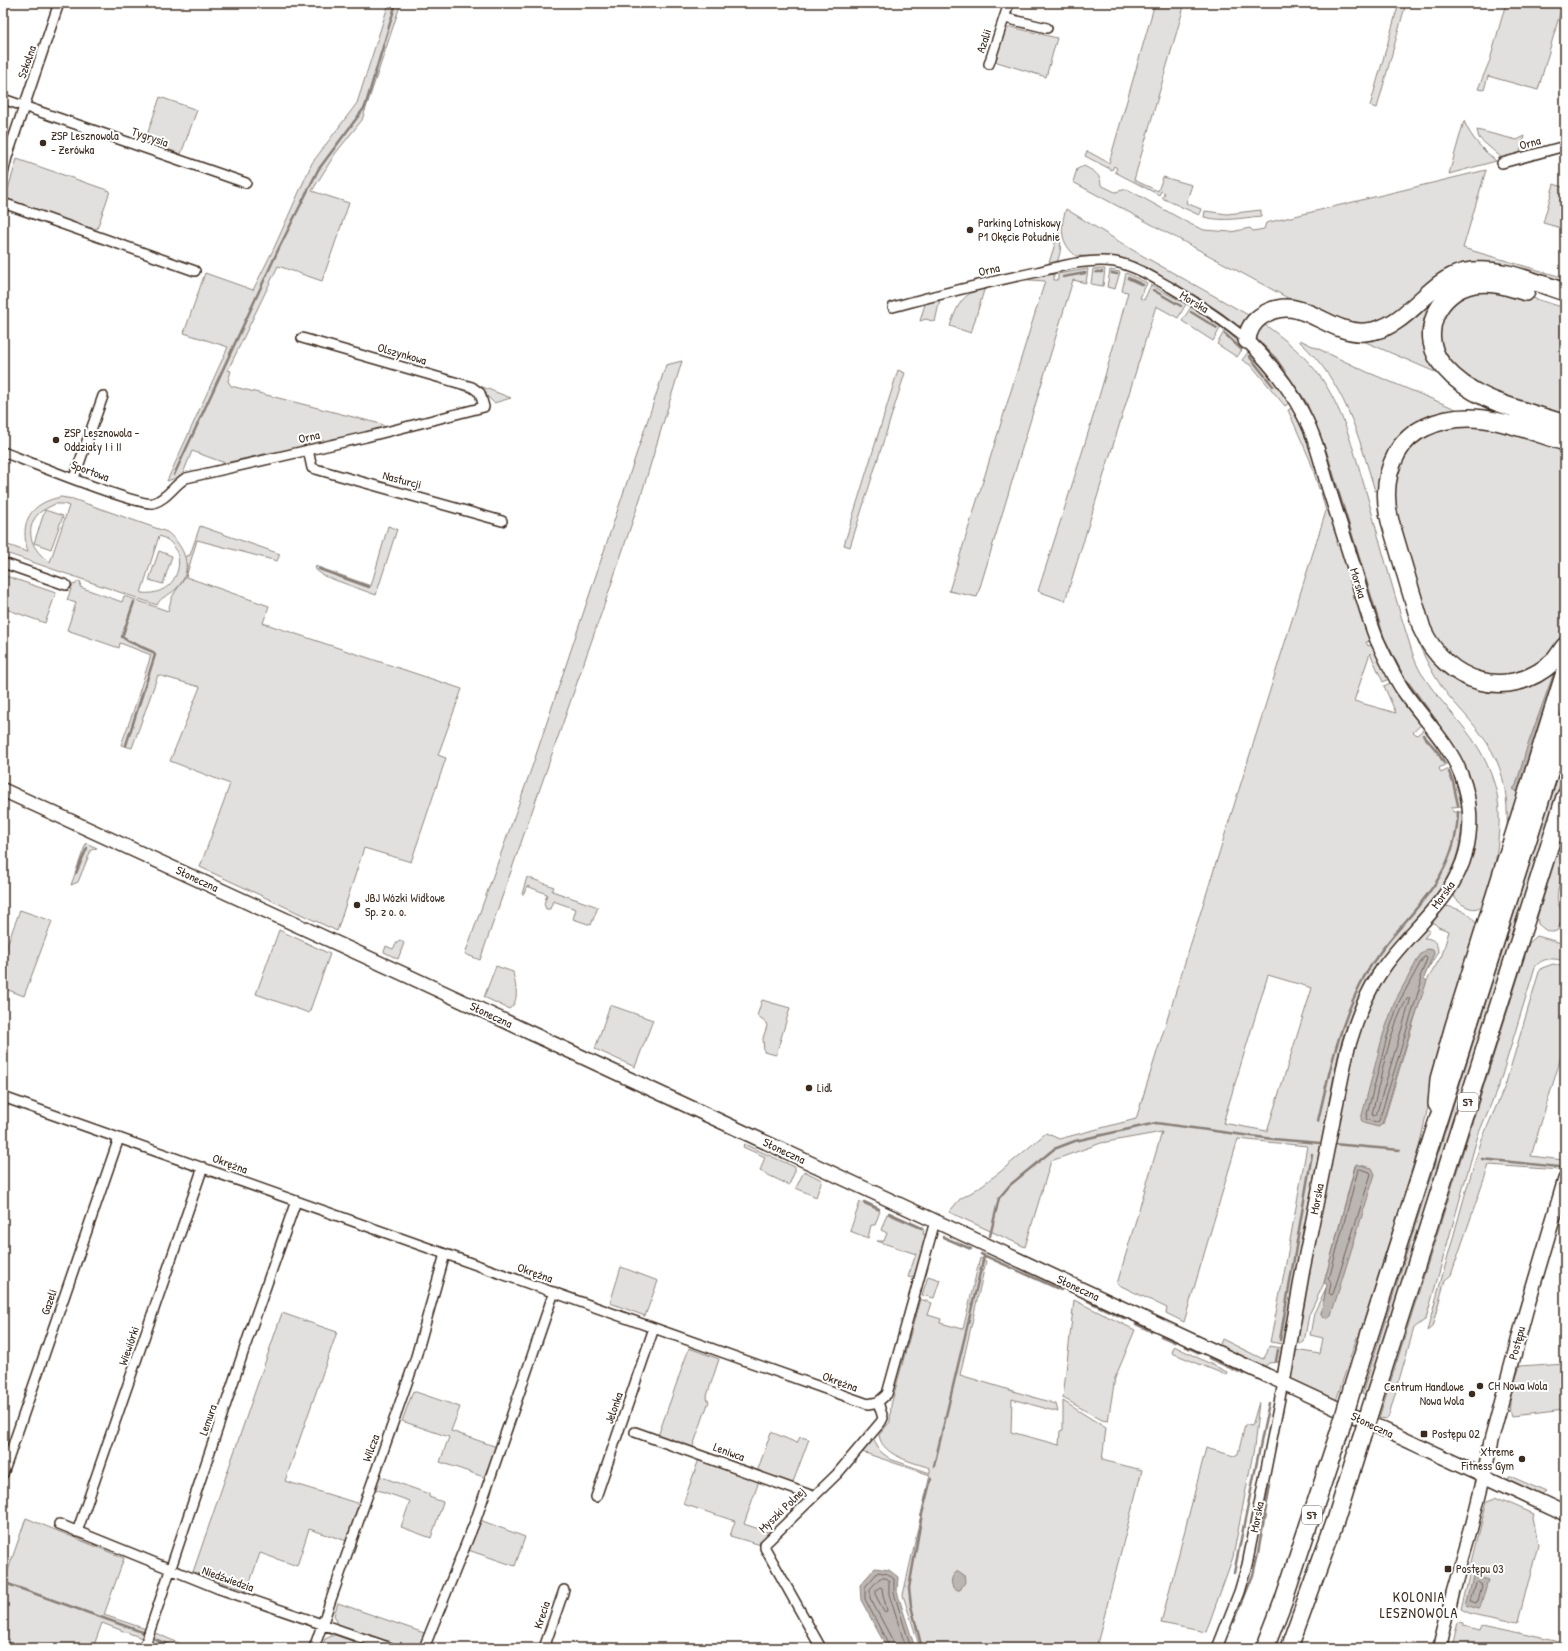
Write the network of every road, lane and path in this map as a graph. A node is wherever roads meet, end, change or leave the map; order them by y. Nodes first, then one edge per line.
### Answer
1 (59, 3) edge
2 (1009, 3) edge
3 (1004, 18) junction
4 (1047, 28) dead end
5 (989, 64) dead end
6 (3, 99) edge
7 (24, 106) junction
8 (1565, 146) edge
9 (1502, 163) dead end
10 (3, 174) edge
11 (246, 183) dead end
12 (3, 203) edge
13 (1091, 261) joint
14 (195, 271) dead end
15 (1565, 292) edge
16 (1565, 304) edge
17 (893, 307) dead end
18 (302, 338) dead end
19 (1247, 340) junction
20 (103, 396) dead end
21 (484, 408) joint
22 (1565, 424) edge
23 (1565, 442) edge
24 (308, 450) junction
25 (3, 452) edge
26 (74, 478) junction
27 (146, 504) joint
28 (502, 521) dead end
29 (3, 563) edge
30 (66, 585) dead end
31 (1565, 646) edge
32 (1565, 672) edge
33 (1565, 723) edge
34 (3, 790) edge
35 (1565, 797) edge
36 (3, 1097) edge
37 (119, 1138) junction
38 (1433, 1138) junction
39 (203, 1167) junction
40 (1565, 1179) edge
41 (296, 1201) junction
42 (935, 1221) junction
43 (445, 1254) junction
44 (554, 1292) junction
45 (654, 1328) junction
46 (1283, 1383) junction
47 (878, 1402) junction
48 (635, 1432) dead end
49 (3, 1474) edge
50 (1484, 1476) junction
51 (814, 1496) junction
52 (596, 1497) dead end
53 (1565, 1514) edge
54 (59, 1524) dead end
55 (77, 1532) junction
56 (170, 1570) junction
57 (564, 1590) dead end
58 (322, 1624) junction
59 (144, 1648) edge
60 (314, 1648) edge
61 (391, 1648) edge
62 (424, 1648) edge
63 (544, 1648) edge
64 (821, 1648) edge
65 (1217, 1648) edge
66 (1265, 1648) edge
67 (1289, 1648) edge
68 (1440, 1648) edge

1 - 7 street, Szkolna
2 - 3 street, Azalii
3 - 4 street
3 - 5 street, Azalii
6 - 7 street, Tygrysia
7 - 10 street, Szkolna
7 - 11 street, Tygrysia
8 - 9 street, Orna
12 - 14 street
13 - 17 street, Orna
13 - 19 street, Morska
15 - 19 highway
16 - 22 highway
18 - 21 street, Olszynkowa
19 - 46 main road, Morska
20 - 26 street
21 - 24 street, Orna
23 - 31 highway
24 - 27 street, Orna
24 - 28 street, Nasturcji
25 - 26 street, Sportowa
26 - 27 street, Sportowa
29 - 30 street
32 - 38 highway
33 - 38 highway, S7
34 - 42 main road, Słoneczna
35 - 67 highway, S7, bridge
36 - 37 street, Okrężna
37 - 39 street, Okrężna
37 - 49 street, Gazeli
38 - 66 highway, S7, bridge
39 - 41 street, Okrężna
39 - 55 street, Wiewiórki
40 - 50 main road, Postępu
41 - 43 street, Okrężna
41 - 56 street, Lemura
42 - 46 main road, Słoneczna
42 - 47 street
43 - 44 street, Okrężna
43 - 58 street, Wilcza
44 - 45 street, Okrężna
44 - 62 street
45 - 47 street, Okrężna
45 - 52 street, Jelonka
46 - 50 main road, Słoneczna
46 - 65 street, Morska
47 - 51 street, Myszki Polnej
48 - 51 street, Leniwca
50 - 53 main road, Słoneczna
50 - 68 street, Postępu
51 - 64 street, Myszki Polnej
54 - 55 street, Niedźwiedzia
55 - 56 street, Niedźwiedzia
56 - 58 street, Niedźwiedzia
56 - 59 street, Lemura
57 - 63 street, Krecia
58 - 60 street, Wilcza
58 - 61 street, Niedźwiedzia

